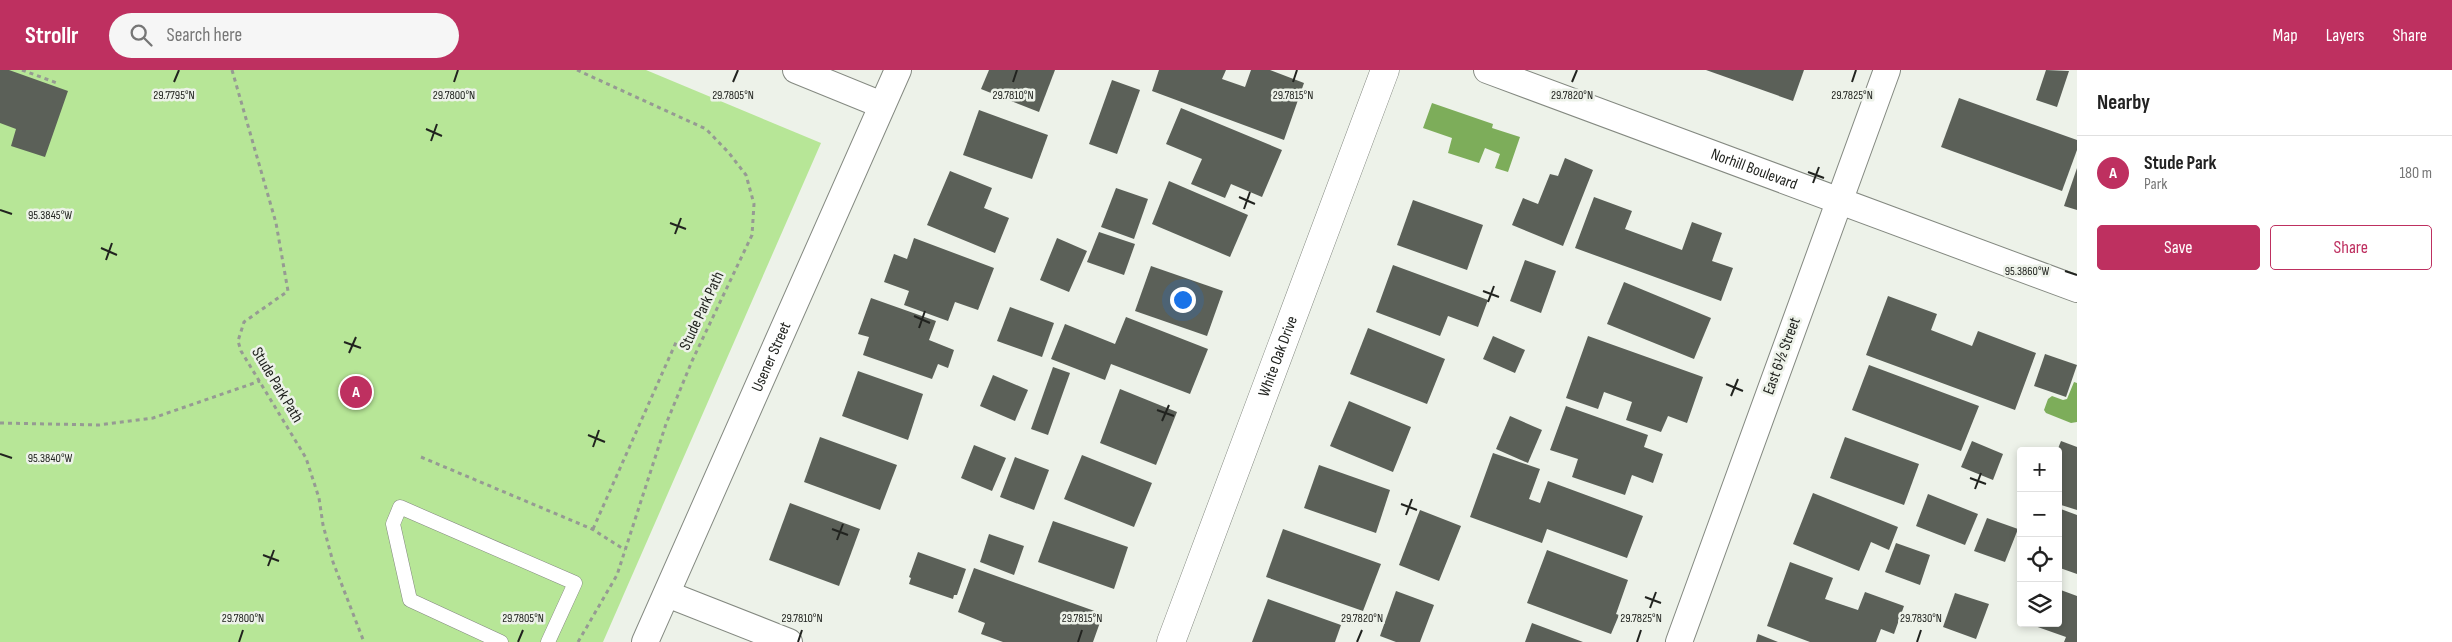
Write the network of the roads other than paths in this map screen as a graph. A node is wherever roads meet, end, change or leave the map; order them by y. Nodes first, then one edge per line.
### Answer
1 (796, 70) edge
2 (898, 70) edge
3 (1385, 70) edge
4 (1486, 70) edge
5 (1887, 70) edge
6 (882, 105) junction
7 (1838, 200) junction
8 (2077, 289) edge
9 (666, 594) junction
10 (501, 642) edge
11 (548, 642) edge
12 (645, 642) edge
13 (789, 642) edge
14 (1171, 642) edge
15 (1679, 642) edge

1 - 6 street
2 - 6 street, Usener Street
3 - 14 main road, White Oak Drive
4 - 7 street, Norhill Boulevard
5 - 7 street, East 6½ Street
6 - 9 street, Usener Street
7 - 8 street, Norhill Boulevard
7 - 15 street, East 6½ Street
9 - 12 street, Usener Street
9 - 13 street
10 - 11 lane

